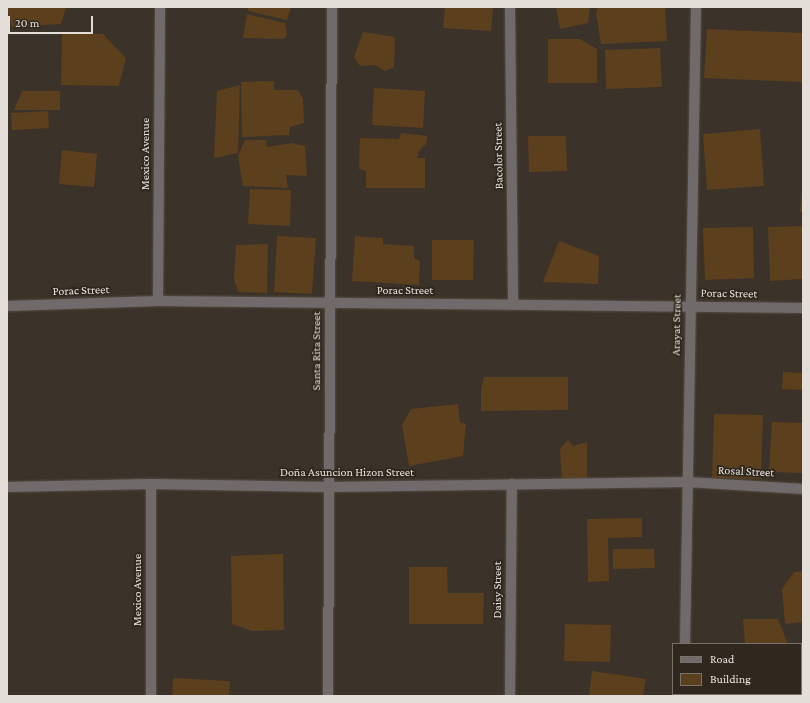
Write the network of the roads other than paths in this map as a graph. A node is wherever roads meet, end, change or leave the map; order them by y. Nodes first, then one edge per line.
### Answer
1 (160, 7) edge
2 (332, 7) edge
3 (510, 7) edge
4 (696, 7) edge
5 (158, 301) junction
6 (330, 304) junction
7 (514, 304) junction
8 (7, 306) edge
9 (690, 306) junction
10 (803, 308) edge
11 (687, 482) junction
12 (150, 484) junction
13 (512, 484) junction
14 (328, 487) junction
15 (7, 488) edge
16 (803, 489) edge
17 (685, 643) edge
18 (151, 696) edge
19 (328, 696) edge
20 (510, 696) edge

1 - 5 street, Mexico Avenue
2 - 6 street, Santa Rita Street
3 - 7 street, Bacolor Street
4 - 9 street, Arayat Street
5 - 6 street, Porac Street
5 - 8 street, Porac Street
6 - 7 street, Porac Street
6 - 14 street, Santa Rita Street
7 - 9 street, Porac Street
9 - 10 street, Porac Street
9 - 11 street, Arayat Street
11 - 13 street, Doña Asuncion Hizon Street
11 - 16 street, Rosal Street
11 - 17 street, Arayat Street
12 - 14 street, Doña Asuncion Hizon Street
12 - 15 street, Doña Asuncion Hizon Street
12 - 18 street, Mexico Avenue
13 - 14 street, Doña Asuncion Hizon Street
13 - 20 street, Daisy Street
14 - 19 street, Santa Rita Street

